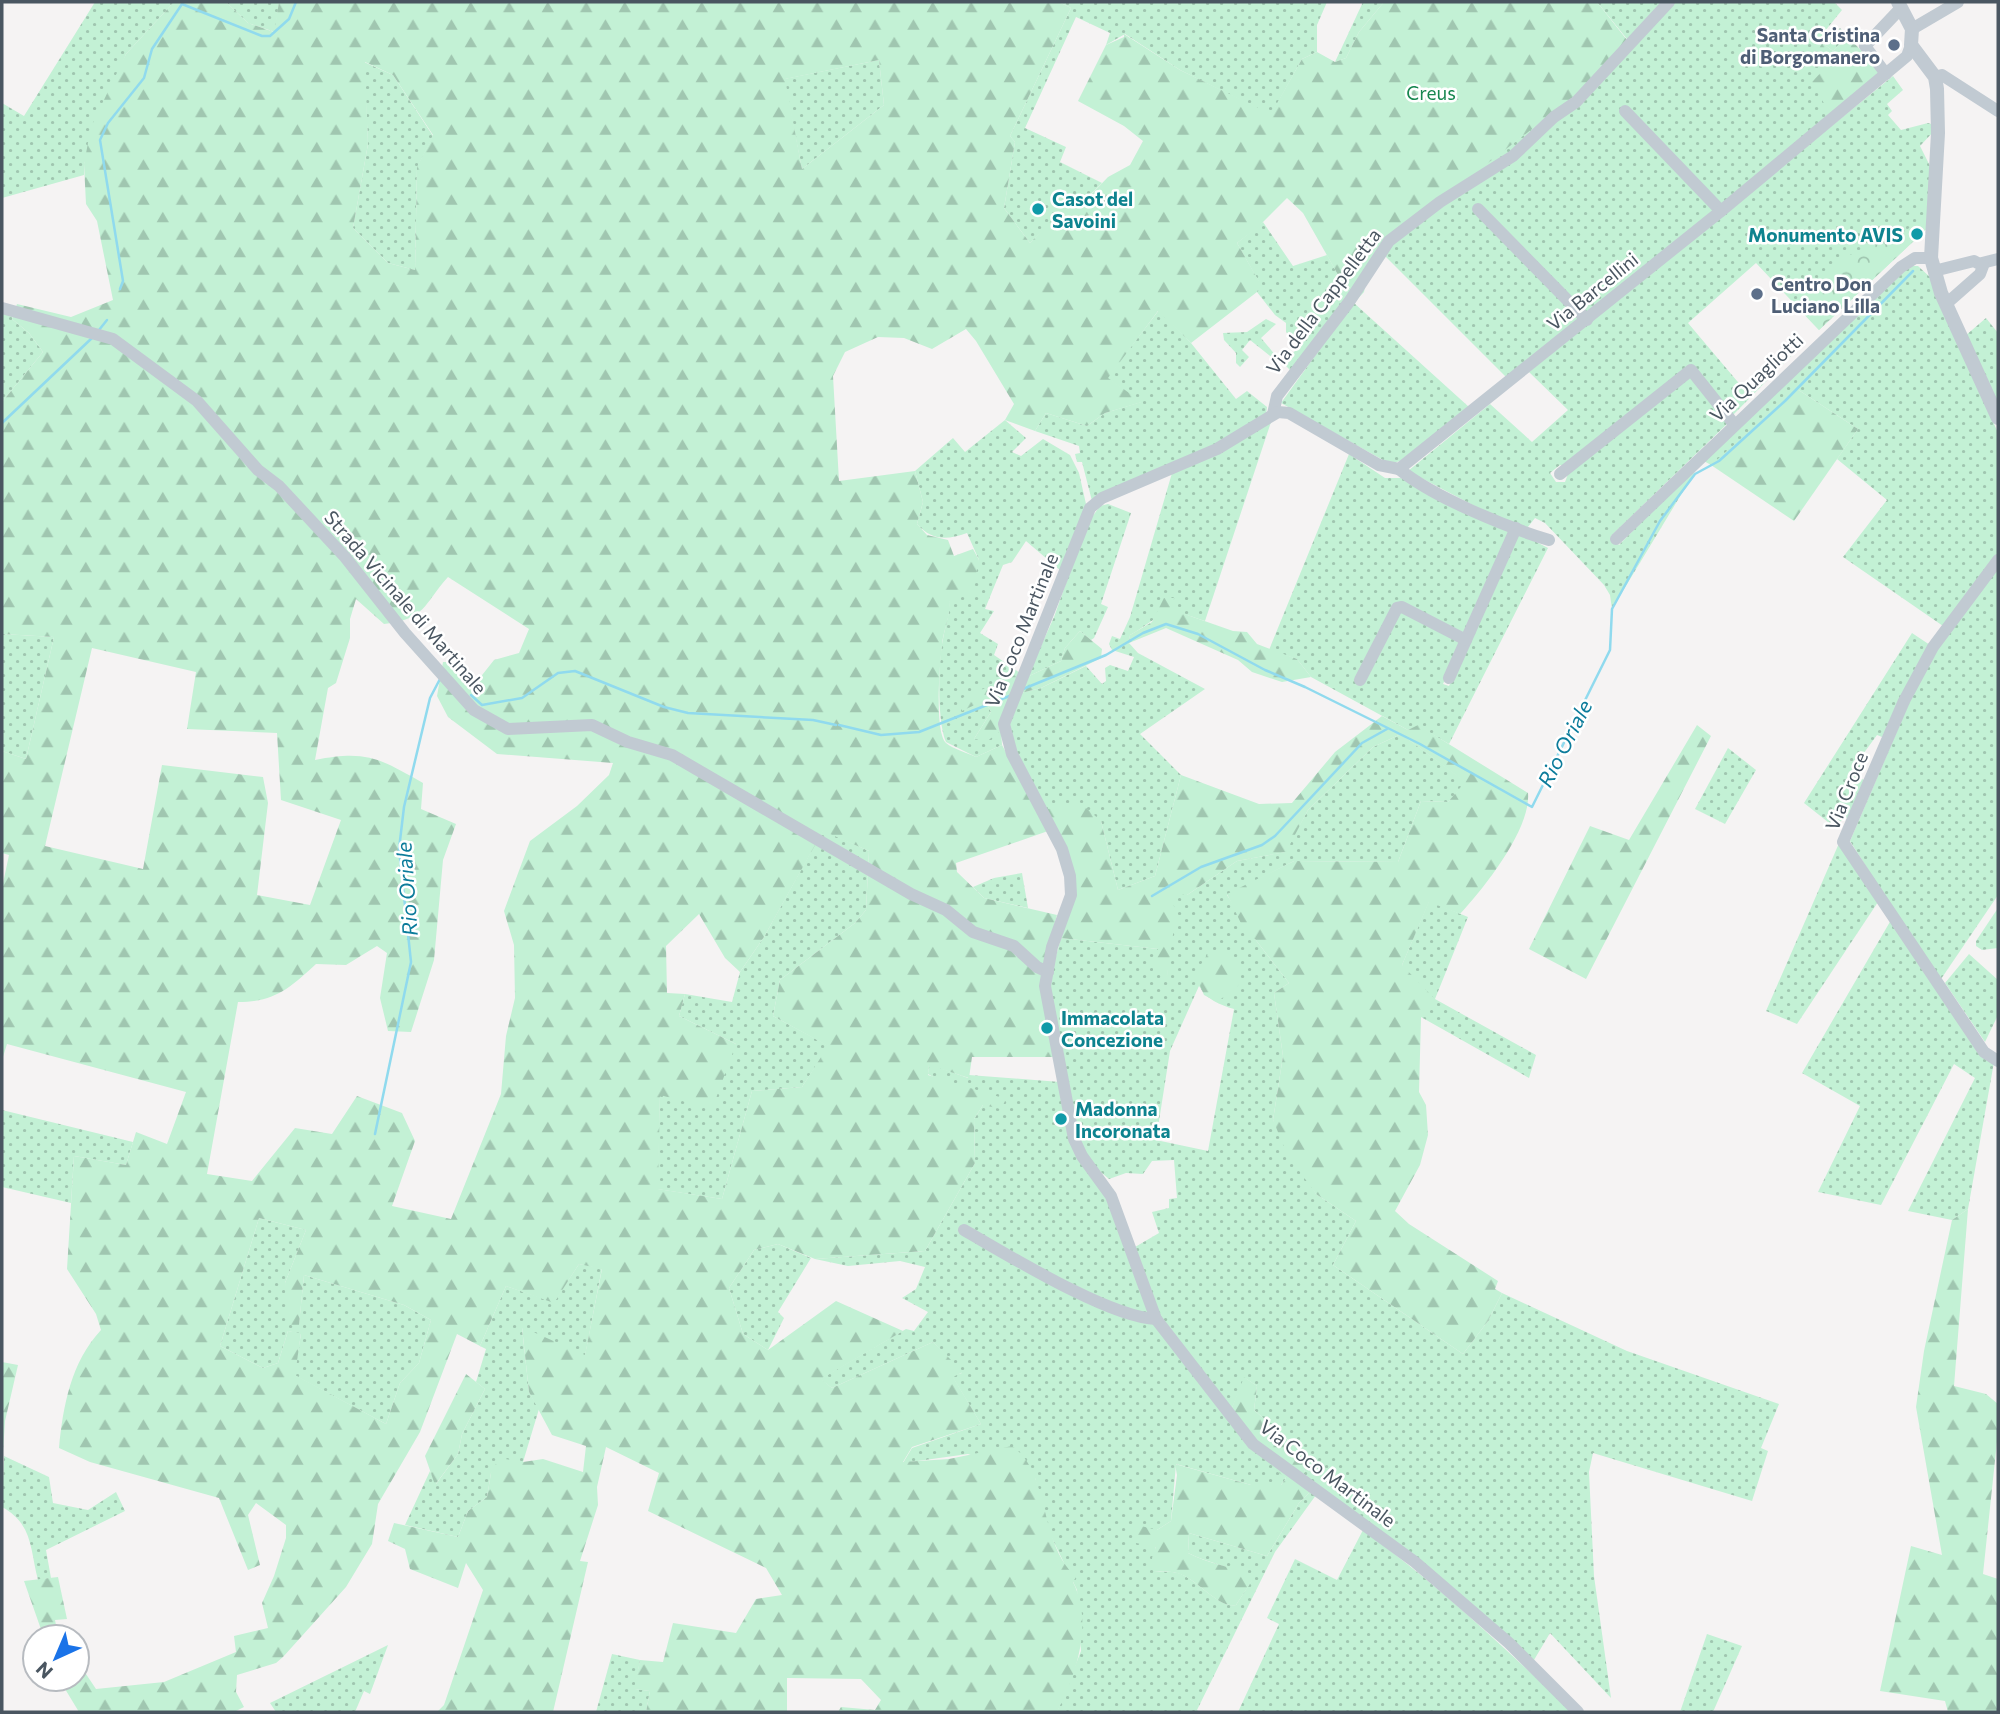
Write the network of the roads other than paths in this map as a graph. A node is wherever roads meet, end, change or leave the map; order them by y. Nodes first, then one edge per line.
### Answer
1 (1669, 2) edge
2 (1958, 2) edge
3 (1900, 5) edge
4 (1912, 29) junction
5 (1911, 45) junction
6 (1886, 74) junction
7 (1935, 76) junction
8 (1625, 111) dead end
9 (1998, 111) edge
10 (1478, 209) dead end
11 (1721, 211) junction
12 (1998, 259) edge
13 (1982, 263) junction
14 (1933, 264) junction
15 (1945, 304) junction
16 (2, 308) edge
17 (1587, 320) junction
18 (1273, 414) junction
19 (1998, 418) edge
20 (1734, 424) junction
21 (1399, 469) junction
22 (1560, 474) dead end
23 (1516, 528) junction
24 (1616, 539) dead end
25 (1549, 540) dead end
26 (1998, 560) edge
27 (1466, 640) junction
28 (1449, 678) dead end
29 (1360, 680) dead end
30 (1048, 972) junction
31 (1998, 1061) edge
32 (964, 1230) dead end
33 (1156, 1319) junction
34 (1578, 1712) edge

1 - 18 street, Via della Cappelletta
2 - 4 street
3 - 4 street
3 - 6 street
4 - 5 street
5 - 6 street, Via Barcellini
5 - 7 street
6 - 11 street, Via Barcellini
7 - 9 street
7 - 14 street
8 - 11 street
10 - 17 street
11 - 17 street, Via Barcellini
12 - 13 street, Via Quagliotti
13 - 14 street, Via Quagliotti
13 - 15 street
14 - 15 street
14 - 20 street, Via Quagliotti
15 - 19 street
16 - 30 street, Strada Vicinale di Martinale
17 - 21 street, Via Barcellini
18 - 21 street
18 - 30 street, Via Coco Martinale
20 - 22 street
20 - 24 street, Via Quagliotti
21 - 23 street
23 - 25 street
23 - 27 street
26 - 31 street, Via Croce
27 - 28 street
27 - 29 street
30 - 33 street, Via Coco Martinale
32 - 33 street
33 - 34 street, Via Coco Martinale

